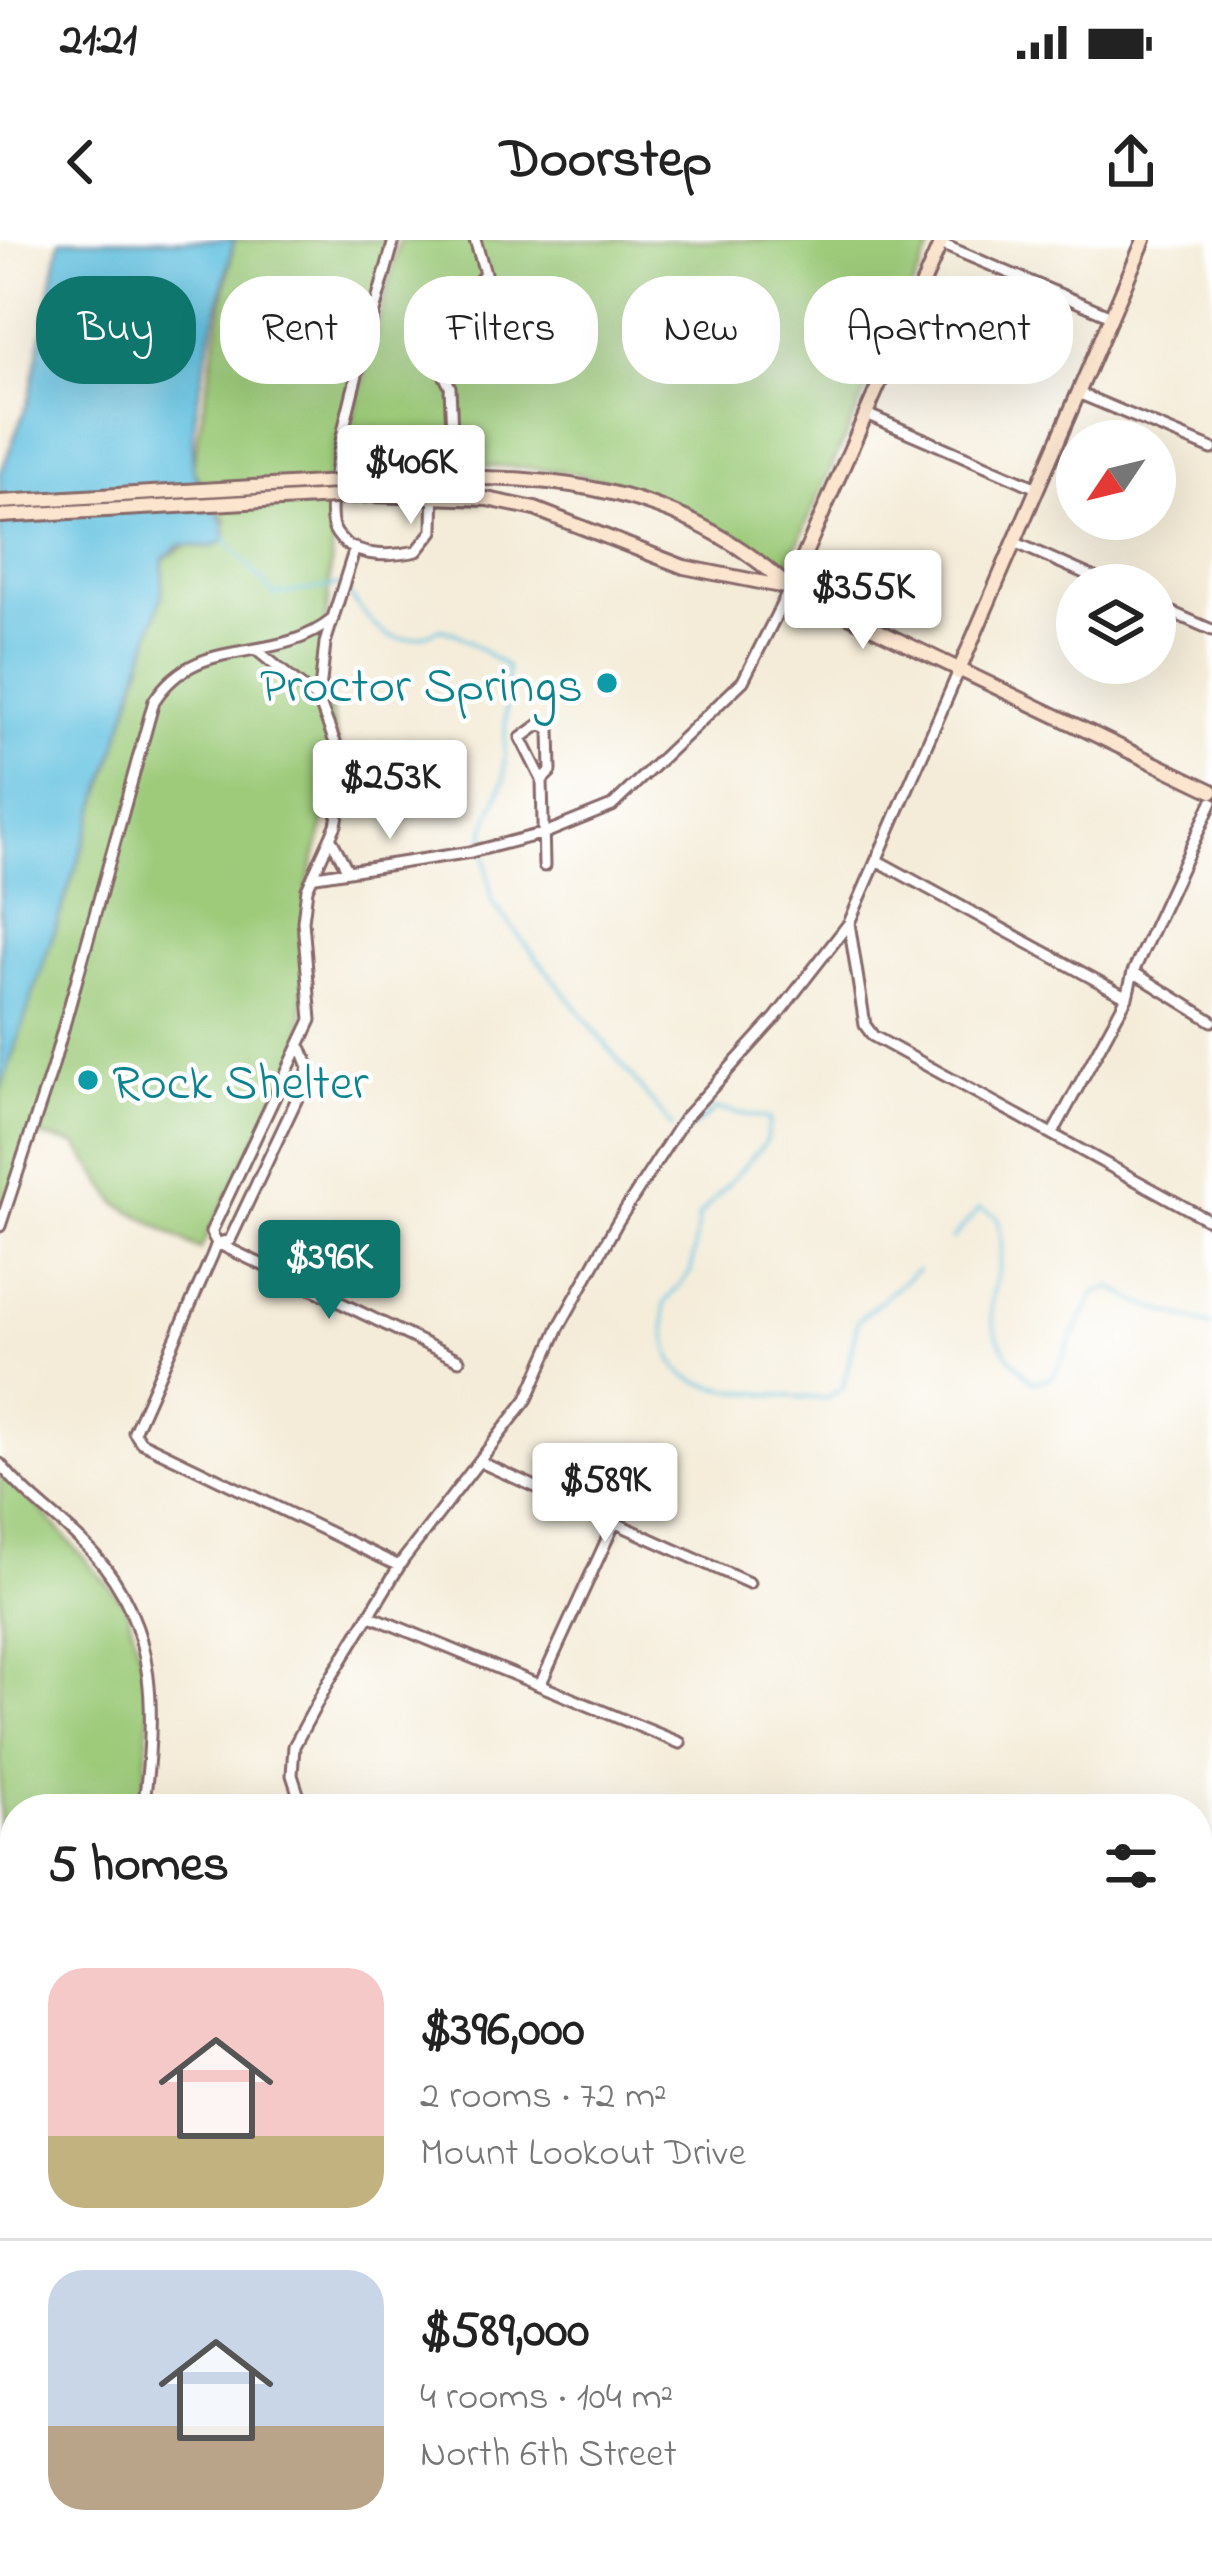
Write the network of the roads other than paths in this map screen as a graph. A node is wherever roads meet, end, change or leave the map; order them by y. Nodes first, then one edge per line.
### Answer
1 (394, 240) edge
2 (475, 240) edge
3 (1144, 240) edge
4 (941, 242) edge
5 (1111, 316) junction
6 (1078, 393) junction
7 (866, 414) junction
8 (460, 449) dead end
9 (1212, 449) edge
10 (434, 477) junction
11 (372, 488) junction
12 (1037, 488) junction
13 (434, 497) junction
14 (0, 502) edge
15 (0, 516) edge
16 (1014, 542) junction
17 (356, 548) junction
18 (1064, 564) edge
19 (790, 588) junction
20 (1176, 614) edge
21 (333, 619) junction
22 (1212, 630) edge
23 (259, 652) junction
24 (958, 673) junction
25 (320, 701) junction
26 (542, 780) junction
27 (1212, 791) edge
28 (1212, 802) edge
29 (545, 833) junction
30 (331, 838) junction
31 (878, 861) junction
32 (544, 866) dead end
33 (348, 871) junction
34 (316, 876) junction
35 (849, 923) junction
36 (1133, 972) junction
37 (1127, 997) junction
38 (1212, 1021) edge
39 (302, 1049) junction
40 (1053, 1133) junction
41 (1212, 1222) edge
42 (0, 1226) edge
43 (217, 1243) junction
44 (459, 1360) dead end
45 (481, 1462) junction
46 (0, 1464) edge
47 (614, 1524) junction
48 (399, 1566) junction
49 (749, 1583) dead end
50 (371, 1616) junction
51 (541, 1683) junction
52 (680, 1743) dead end
53 (145, 1794) edge
54 (298, 1794) edge

1 - 17 street
2 - 8 street
3 - 5 main road
4 - 5 street
4 - 7 main road
5 - 6 main road
6 - 9 street
6 - 12 main road
7 - 12 street
7 - 19 main road
10 - 11 main road
10 - 13 street
10 - 19 main road
11 - 13 main road
11 - 14 main road, bridge
11 - 15 main road, bridge
12 - 16 main road
13 - 17 street
13 - 19 main road
16 - 18 street
16 - 24 main road
17 - 21 street
19 - 24 main road
19 - 29 street
20 - 22 street
21 - 23 street
21 - 25 street
23 - 25 street
23 - 42 street
24 - 27 main road
24 - 31 street
25 - 30 street
26 - 26 street
26 - 29 street
28 - 36 street
29 - 32 street
29 - 33 street
30 - 33 street
30 - 34 street
31 - 35 street
31 - 37 street
33 - 34 street
34 - 39 street
35 - 40 street
35 - 45 street
36 - 37 street
36 - 38 street
37 - 40 street
39 - 43 street
39 - 43 street
40 - 41 street
43 - 44 street
43 - 48 street
45 - 47 street
45 - 48 street
46 - 53 street
47 - 49 street
47 - 51 street
48 - 50 street
50 - 51 street
50 - 54 street
51 - 52 street

